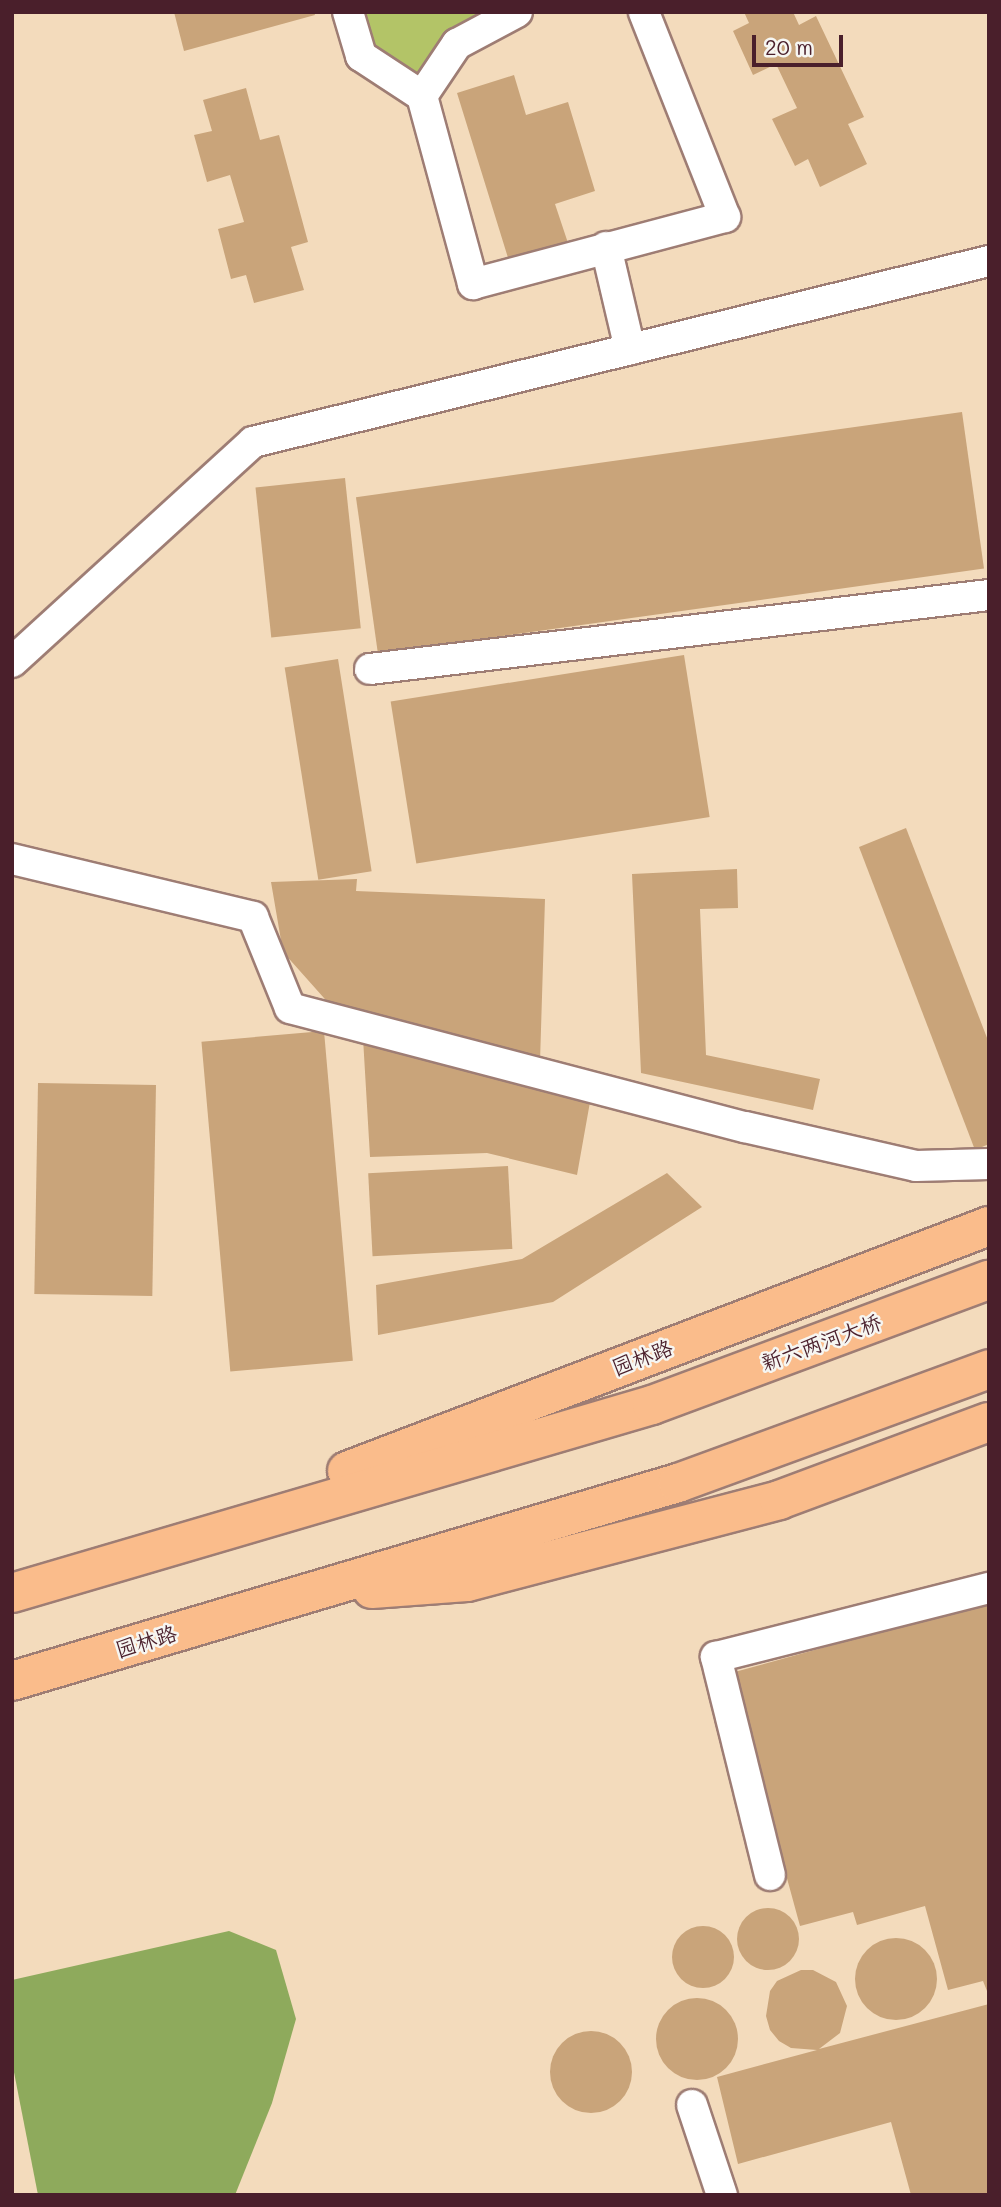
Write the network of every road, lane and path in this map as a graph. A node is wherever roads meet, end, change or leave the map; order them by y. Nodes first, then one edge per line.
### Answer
1 (348, 12) edge
2 (517, 12) edge
3 (644, 12) edge
4 (422, 96) junction
5 (606, 247) junction
6 (989, 261) edge
7 (630, 349) junction
8 (989, 595) edge
9 (12, 662) edge
10 (370, 669) dead end
11 (12, 859) edge
12 (989, 1164) edge
13 (989, 1226) edge
14 (989, 1280) edge
15 (989, 1369) edge
16 (652, 1405) joint
17 (989, 1422) edge
18 (306, 1507) junction
19 (989, 1588) edge
20 (321, 1589) junction
21 (12, 1593) edge
22 (12, 1681) edge
23 (770, 1875) dead end
24 (691, 2105) dead end
25 (722, 2195) edge

1 - 4 street
2 - 4 street
3 - 5 street
4 - 5 street
5 - 7 street
6 - 7 street
7 - 9 street
8 - 10 street
11 - 12 street
13 - 18 main road, 园林路
14 - 16 main road, 新六两河大桥
15 - 20 main road, 园林路
16 - 18 main road, 园林路
17 - 20 main road, 园林路
18 - 21 main road, 园林路
19 - 23 street
20 - 22 main road, 园林路
24 - 25 street

